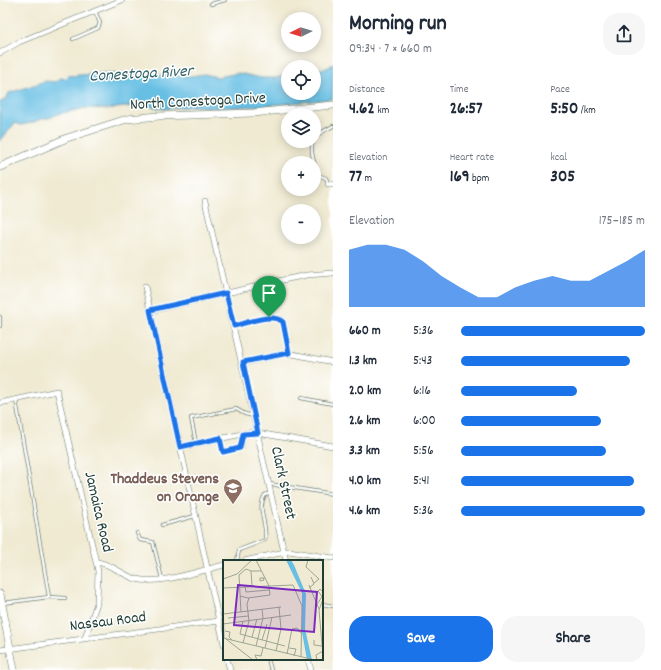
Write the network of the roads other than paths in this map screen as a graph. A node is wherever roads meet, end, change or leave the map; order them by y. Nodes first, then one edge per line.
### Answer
1 (110, 0) edge
2 (122, 0) edge
3 (225, 0) edge
4 (116, 2) junction
5 (211, 4) dead end
6 (95, 12) junction
7 (73, 39) dead end
8 (0, 53) edge
9 (333, 105) edge
10 (333, 126) edge
11 (0, 167) edge
12 (331, 184) edge
13 (205, 201) dead end
14 (333, 274) edge
15 (145, 288) dead end
16 (226, 293) junction
17 (150, 310) junction
18 (0, 317) edge
19 (0, 326) edge
20 (234, 326) junction
21 (289, 353) junction
22 (243, 362) junction
23 (333, 362) edge
24 (300, 398) dead end
25 (16, 399) junction
26 (0, 403) edge
27 (333, 404) edge
28 (254, 416) junction
29 (258, 433) junction
30 (243, 434) junction
31 (220, 438) junction
32 (196, 443) junction
33 (333, 446) edge
34 (180, 447) junction
35 (269, 484) junction
36 (271, 493) junction
37 (333, 494) edge
38 (195, 516) junction
39 (162, 525) dead end
40 (138, 532) dead end
41 (284, 552) junction
42 (333, 558) edge
43 (237, 560) edge
44 (250, 560) edge
45 (286, 560) edge
46 (96, 562) junction
47 (223, 566) edge
48 (208, 569) junction
49 (163, 579) junction
50 (0, 594) edge
51 (50, 597) junction
52 (65, 598) dead end
53 (323, 604) edge
54 (333, 606) edge
55 (2, 608) edge
56 (223, 616) edge
57 (218, 619) junction
58 (85, 638) junction
59 (223, 640) edge
60 (10, 648) junction
61 (0, 650) edge
62 (227, 660) edge
63 (268, 660) edge
64 (308, 660) edge
65 (14, 670) edge
66 (230, 670) edge
67 (271, 670) edge
68 (311, 670) edge

1 - 4 lane
2 - 4 street
3 - 5 lane
4 - 6 street
6 - 7 lane
6 - 8 street
9 - 11 street, North Conestoga Drive
10 - 12 lane
13 - 16 street, Clark Street
14 - 16 street
15 - 17 street
16 - 17 street
16 - 20 street, Clark Street
17 - 34 street
18 - 19 lane
20 - 21 lane
20 - 22 street, Clark Street
21 - 22 street
21 - 23 street
22 - 28 street, Clark Street
24 - 27 lane
25 - 26 street
25 - 46 street, Jamaica Road
25 - 51 lane
28 - 29 street, Clark Street
28 - 32 lane
29 - 30 street
29 - 33 street
29 - 35 street, Clark Street
30 - 31 street
30 - 31 lane
31 - 32 street
32 - 34 street
34 - 38 street
35 - 36 street, Clark Street
35 - 37 lane
36 - 41 street, Clark Street
36 - 43 lane
38 - 39 lane
38 - 48 street
40 - 49 lane
41 - 42 street
41 - 44 street
41 - 45 street, Clark Street
46 - 49 street
46 - 58 street, Jamaica Road
47 - 48 street
48 - 49 street
48 - 57 street
50 - 55 street
51 - 52 lane
51 - 55 lane
53 - 54 lane
55 - 60 street
56 - 57 lane
57 - 58 street, Nassau Road
57 - 59 street
58 - 60 street, Nassau Road
60 - 61 street, Nassau Road
60 - 65 street
62 - 66 street
63 - 67 lane
64 - 68 street

